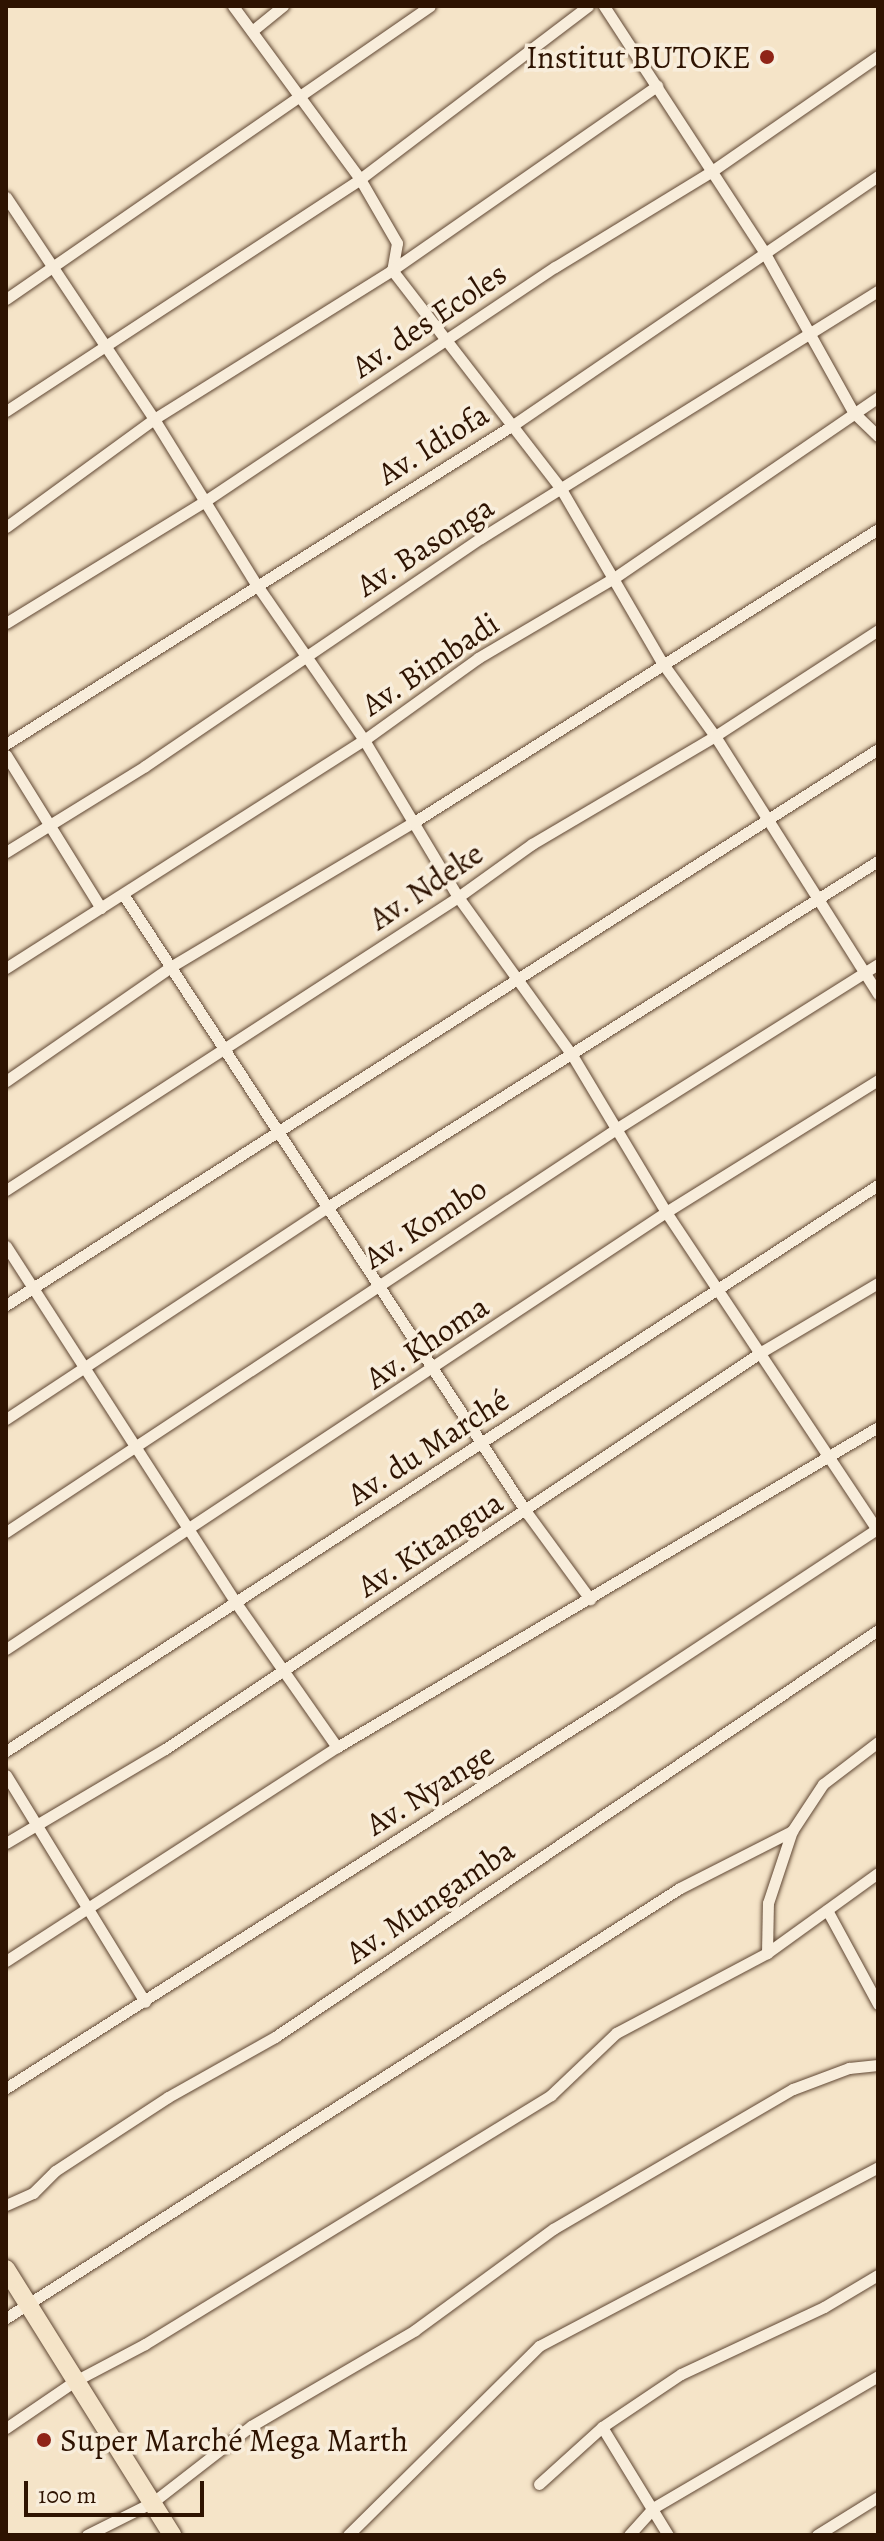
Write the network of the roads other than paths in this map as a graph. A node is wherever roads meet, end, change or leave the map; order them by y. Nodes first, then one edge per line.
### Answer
1 (233, 6) edge
2 (283, 6) edge
3 (430, 6) edge
4 (588, 6) edge
5 (604, 6) edge
6 (252, 31) junction
7 (878, 56) edge
8 (657, 86) junction
9 (298, 98) junction
10 (712, 171) junction
11 (878, 176) edge
12 (360, 179) junction
13 (6, 197) edge
14 (763, 250) junction
15 (55, 266) junction
16 (392, 270) junction
17 (878, 291) edge
18 (6, 299) edge
19 (812, 334) junction
20 (446, 343) junction
21 (104, 346) junction
22 (878, 397) edge
23 (6, 411) edge
24 (853, 412) junction
25 (154, 419) junction
26 (513, 425) junction
27 (878, 436) edge
28 (561, 489) junction
29 (205, 501) junction
30 (6, 527) edge
31 (878, 529) edge
32 (614, 578) junction
33 (256, 584) junction
34 (6, 623) edge
35 (878, 630) edge
36 (308, 654) junction
37 (663, 664) junction
38 (715, 736) junction
39 (364, 740) junction
40 (6, 744) edge
41 (878, 749) edge
42 (6, 755) edge
43 (768, 820) junction
44 (414, 822) junction
45 (47, 826) junction
46 (6, 852) edge
47 (878, 861) edge
48 (123, 894) junction
49 (458, 897) junction
50 (819, 902) junction
51 (101, 908) junction
52 (878, 964) edge
53 (172, 966) junction
54 (6, 968) edge
55 (865, 973) junction
56 (517, 978) junction
57 (878, 994) edge
58 (222, 1051) junction
59 (572, 1055) junction
60 (878, 1080) edge
61 (6, 1081) edge
62 (616, 1129) junction
63 (277, 1131) junction
64 (878, 1185) edge
65 (6, 1190) edge
66 (329, 1206) junction
67 (666, 1212) junction
68 (6, 1246) edge
69 (878, 1283) edge
70 (378, 1285) junction
71 (718, 1286) junction
72 (33, 1287) junction
73 (6, 1305) edge
74 (763, 1351) junction
75 (86, 1364) junction
76 (433, 1370) junction
77 (6, 1419) edge
78 (878, 1427) edge
79 (485, 1442) junction
80 (136, 1445) junction
81 (833, 1457) junction
82 (527, 1513) junction
83 (878, 1529) edge
84 (190, 1530) junction
85 (6, 1532) edge
86 (590, 1599) junction
87 (236, 1603) junction
88 (878, 1630) edge
89 (6, 1649) edge
90 (282, 1671) junction
91 (878, 1742) edge
92 (337, 1747) junction
93 (6, 1751) edge
94 (6, 1775) edge
95 (38, 1822) junction
96 (792, 1831) junction
97 (6, 1843) edge
98 (878, 1873) edge
99 (91, 1908) junction
100 (827, 1910) junction
101 (767, 1953) junction
102 (6, 1961) edge
103 (877, 1999) edge
104 (145, 2002) junction
105 (878, 2065) edge
106 (6, 2088) edge
107 (878, 2167) edge
108 (6, 2205) edge
109 (6, 2269) edge
110 (878, 2275) edge
111 (29, 2304) junction
112 (6, 2318) edge
113 (878, 2376) edge
114 (75, 2381) junction
115 (602, 2427) junction
116 (6, 2428) edge
117 (539, 2484) dead end
118 (878, 2497) edge
119 (153, 2502) junction
120 (653, 2508) junction
121 (87, 2535) edge
122 (172, 2535) edge
123 (348, 2535) edge
124 (629, 2535) edge
125 (668, 2535) edge
126 (817, 2535) edge

1 - 6 street
2 - 6 street
3 - 9 street
4 - 12 street
5 - 8 street
6 - 9 street
7 - 10 street, Av. des Ecoles
8 - 10 street
8 - 16 street
9 - 12 street
9 - 15 street
10 - 14 street
10 - 20 street, Av. des Ecoles
11 - 14 street, Av. Idiofa
12 - 16 street
12 - 21 street
13 - 15 street
14 - 19 street
14 - 26 street, Av. Idiofa
15 - 18 street
15 - 21 street
16 - 20 street
16 - 25 street
17 - 19 street, Av. Basonga
19 - 24 street
19 - 28 street, Av. Basonga
20 - 26 street
20 - 29 street, Av. des Ecoles
21 - 23 street
21 - 25 street
22 - 24 street, Av. Bimbadi
24 - 27 street
24 - 32 street, Av. Bimbadi
25 - 29 street
25 - 30 street
26 - 28 street
26 - 33 street, Av. Idiofa
28 - 32 street
28 - 36 street, Av. Basonga
29 - 33 street
29 - 34 street, Av. des Ecoles
31 - 37 street
32 - 37 street
32 - 39 street, Av. Bimbadi
33 - 36 street
33 - 40 street, Av. Idiofa
35 - 38 street, Av. Ndeke
36 - 39 street
36 - 45 street, Av. Basonga
37 - 38 street
37 - 44 street
38 - 43 street
38 - 49 street, Av. Ndeke
39 - 44 street
39 - 48 street, Av. Bimbadi
41 - 43 street
42 - 45 street
43 - 50 street
43 - 56 street
44 - 49 street
44 - 53 street
45 - 46 street, Av. Basonga
45 - 51 street
47 - 50 street
48 - 51 street, Av. Bimbadi
48 - 53 street
49 - 56 street
49 - 58 street, Av. Ndeke
50 - 55 street
50 - 59 street
51 - 54 street, Av. Bimbadi
52 - 55 street, Av. Kombo
53 - 58 street
53 - 61 street
55 - 57 street
55 - 62 street, Av. Kombo
56 - 59 street
56 - 63 street
58 - 63 street
58 - 65 street, Av. Ndeke
59 - 62 street
59 - 66 street
60 - 67 street, Av. Khoma
62 - 67 street
62 - 70 street, Av. Kombo
63 - 66 street
63 - 72 street
64 - 71 street, Av. du Marché
66 - 70 street
66 - 75 street
67 - 71 street
67 - 76 street, Av. Khoma
68 - 72 street
69 - 74 street, Av. Kitangua
70 - 76 street
70 - 80 street, Av. Kombo
71 - 74 street
71 - 79 street, Av. du Marché
72 - 73 street
72 - 75 street
74 - 81 street
74 - 82 street, Av. Kitangua
75 - 77 street
75 - 80 street
76 - 79 street
76 - 84 street, Av. Khoma
78 - 81 street
79 - 82 street
79 - 87 street, Av. du Marché
80 - 84 street
80 - 85 street, Av. Kombo
81 - 83 street
81 - 86 street
82 - 86 street
82 - 90 street, Av. Kitangua
83 - 104 street, Av. Nyange
84 - 87 street
84 - 89 street, Av. Khoma
86 - 92 street
87 - 90 street
87 - 93 street, Av. du Marché
88 - 108 street, Av. Mungamba
90 - 92 street
90 - 95 street, Av. Kitangua
91 - 96 street
92 - 99 street
94 - 95 street
95 - 97 street, Av. Kitangua
95 - 99 street
96 - 101 street
96 - 111 street
98 - 100 street
99 - 102 street
99 - 104 street
100 - 101 street
100 - 103 street
101 - 114 street
104 - 106 street, Av. Nyange
105 - 119 street
107 - 123 street
109 - 111 highway
110 - 115 street
111 - 112 street
111 - 114 highway
113 - 120 street
114 - 116 street
114 - 119 highway
115 - 117 street
115 - 120 street
118 - 126 street
119 - 121 street
119 - 122 highway
120 - 124 street
120 - 125 street

